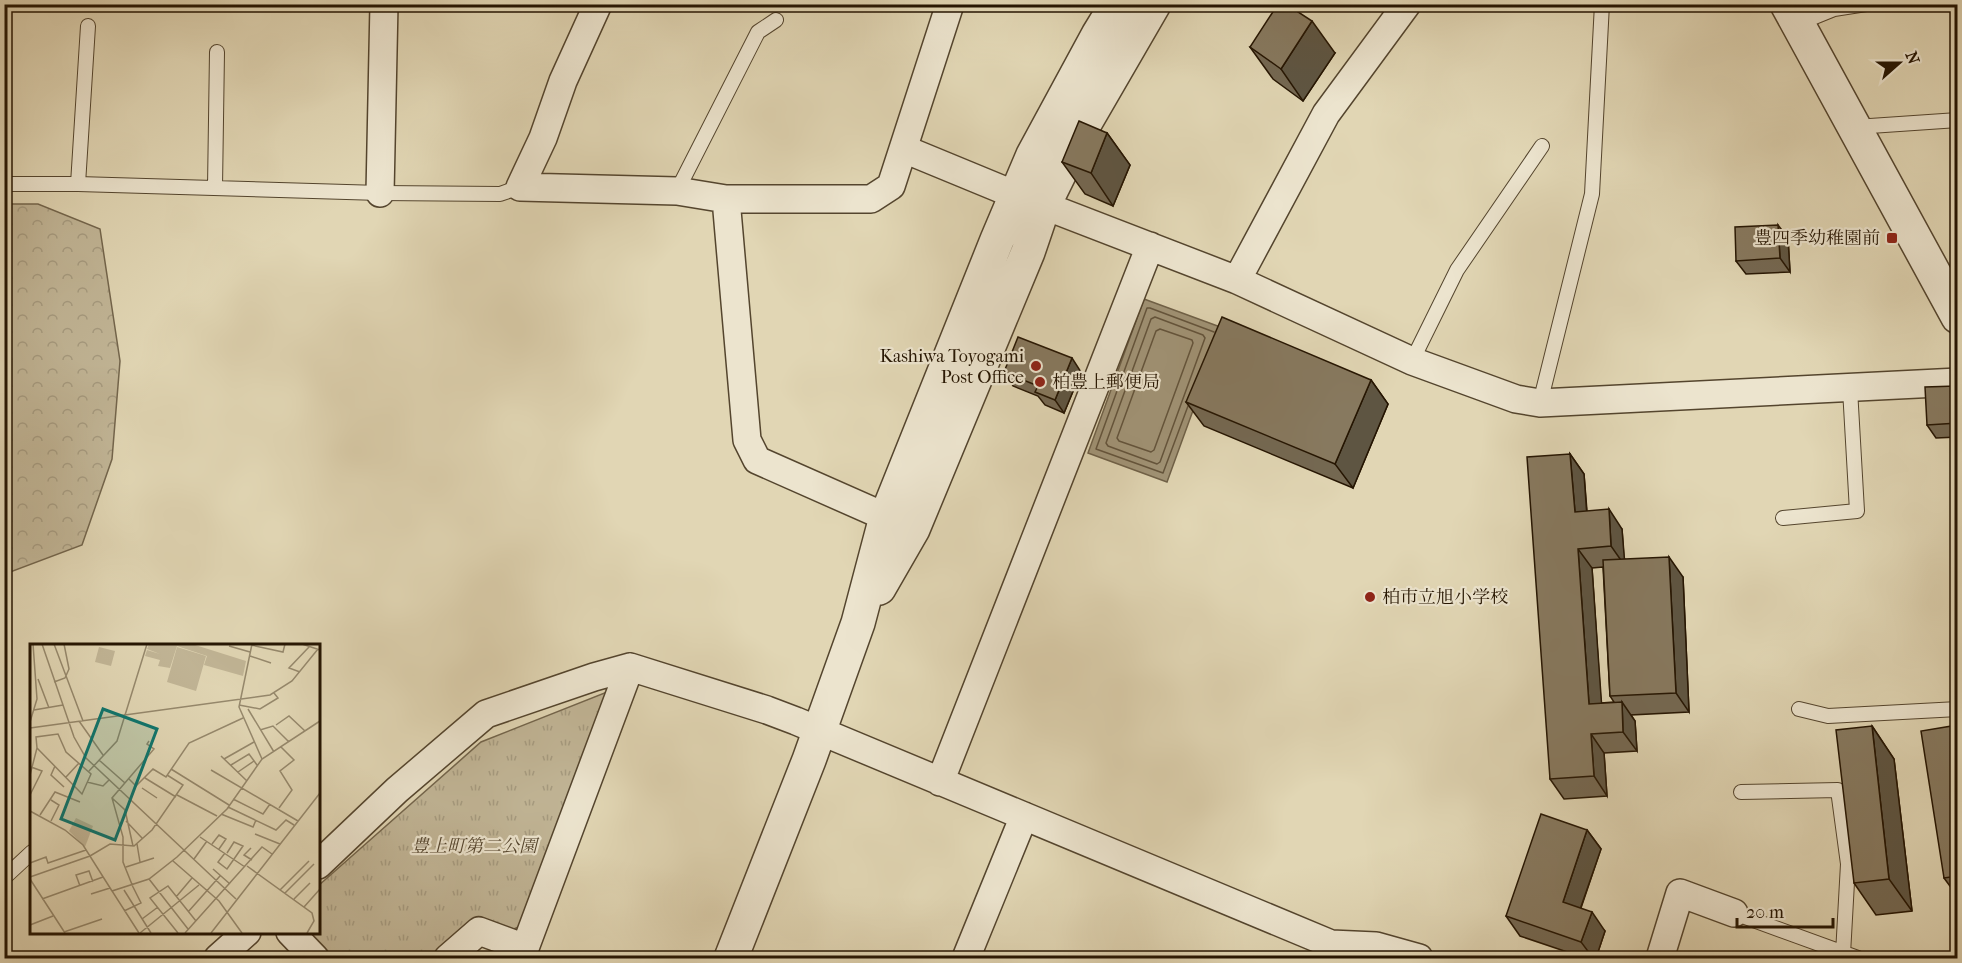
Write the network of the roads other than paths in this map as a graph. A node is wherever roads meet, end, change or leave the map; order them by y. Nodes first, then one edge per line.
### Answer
1 (384, 4) edge
2 (598, 4) edge
3 (950, 4) edge
4 (1117, 4) edge
5 (1154, 4) edge
6 (1407, 4) edge
7 (1602, 4) edge
8 (1866, 4) edge
9 (1792, 14) edge
10 (776, 20) dead end
11 (88, 26) dead end
12 (217, 52) dead end
13 (1958, 120) edge
14 (1856, 132) junction
15 (1542, 146) dead end
16 (904, 149) junction
17 (4, 184) edge
18 (78, 184) junction
19 (520, 187) junction
20 (215, 188) junction
21 (677, 191) junction
22 (380, 193) junction
23 (726, 199) junction
24 (1031, 200) junction
25 (1150, 246) junction
26 (1237, 280) junction
27 (1958, 317) edge
28 (1412, 361) junction
29 (1958, 382) edge
30 (1850, 389) junction
31 (1540, 403) junction
32 (1783, 518) dead end
33 (900, 523) junction
34 (630, 667) junction
35 (1958, 708) edge
36 (1799, 709) dead end
37 (819, 731) junction
38 (940, 782) junction
39 (1741, 792) dead end
40 (1024, 816) junction
41 (30, 854) edge
42 (320, 863) edge
43 (4, 878) edge
44 (1734, 913) joint
45 (246, 933) edge
46 (291, 933) edge
47 (1843, 954) junction
48 (218, 958) edge
49 (315, 958) edge
50 (448, 958) edge
51 (731, 958) edge
52 (966, 958) edge
53 (1419, 958) edge
54 (1660, 958) edge
55 (1858, 958) edge

1 - 22 street
2 - 19 street
3 - 16 street
4 - 24 street
5 - 24 street
6 - 26 street
7 - 31 lane
8 - 9 lane
9 - 14 street
10 - 21 lane
11 - 18 lane
12 - 20 lane
13 - 14 lane
14 - 27 street
15 - 28 lane
16 - 23 street
16 - 24 street
17 - 18 lane
18 - 20 lane
19 - 21 street
19 - 22 lane
20 - 22 lane
21 - 23 street
23 - 33 street
24 - 25 street
24 - 33 street
25 - 26 street
25 - 38 street
26 - 28 street
28 - 31 street
29 - 30 street
30 - 31 street
30 - 32 lane
33 - 37 street
34 - 37 street
34 - 42 street
34 - 50 street
35 - 36 lane
37 - 38 street
37 - 51 street
38 - 40 street
39 - 47 lane
40 - 52 street
40 - 53 street
41 - 43 lane
44 - 47 lane
44 - 54 street
45 - 48 street
46 - 49 street
47 - 55 lane

